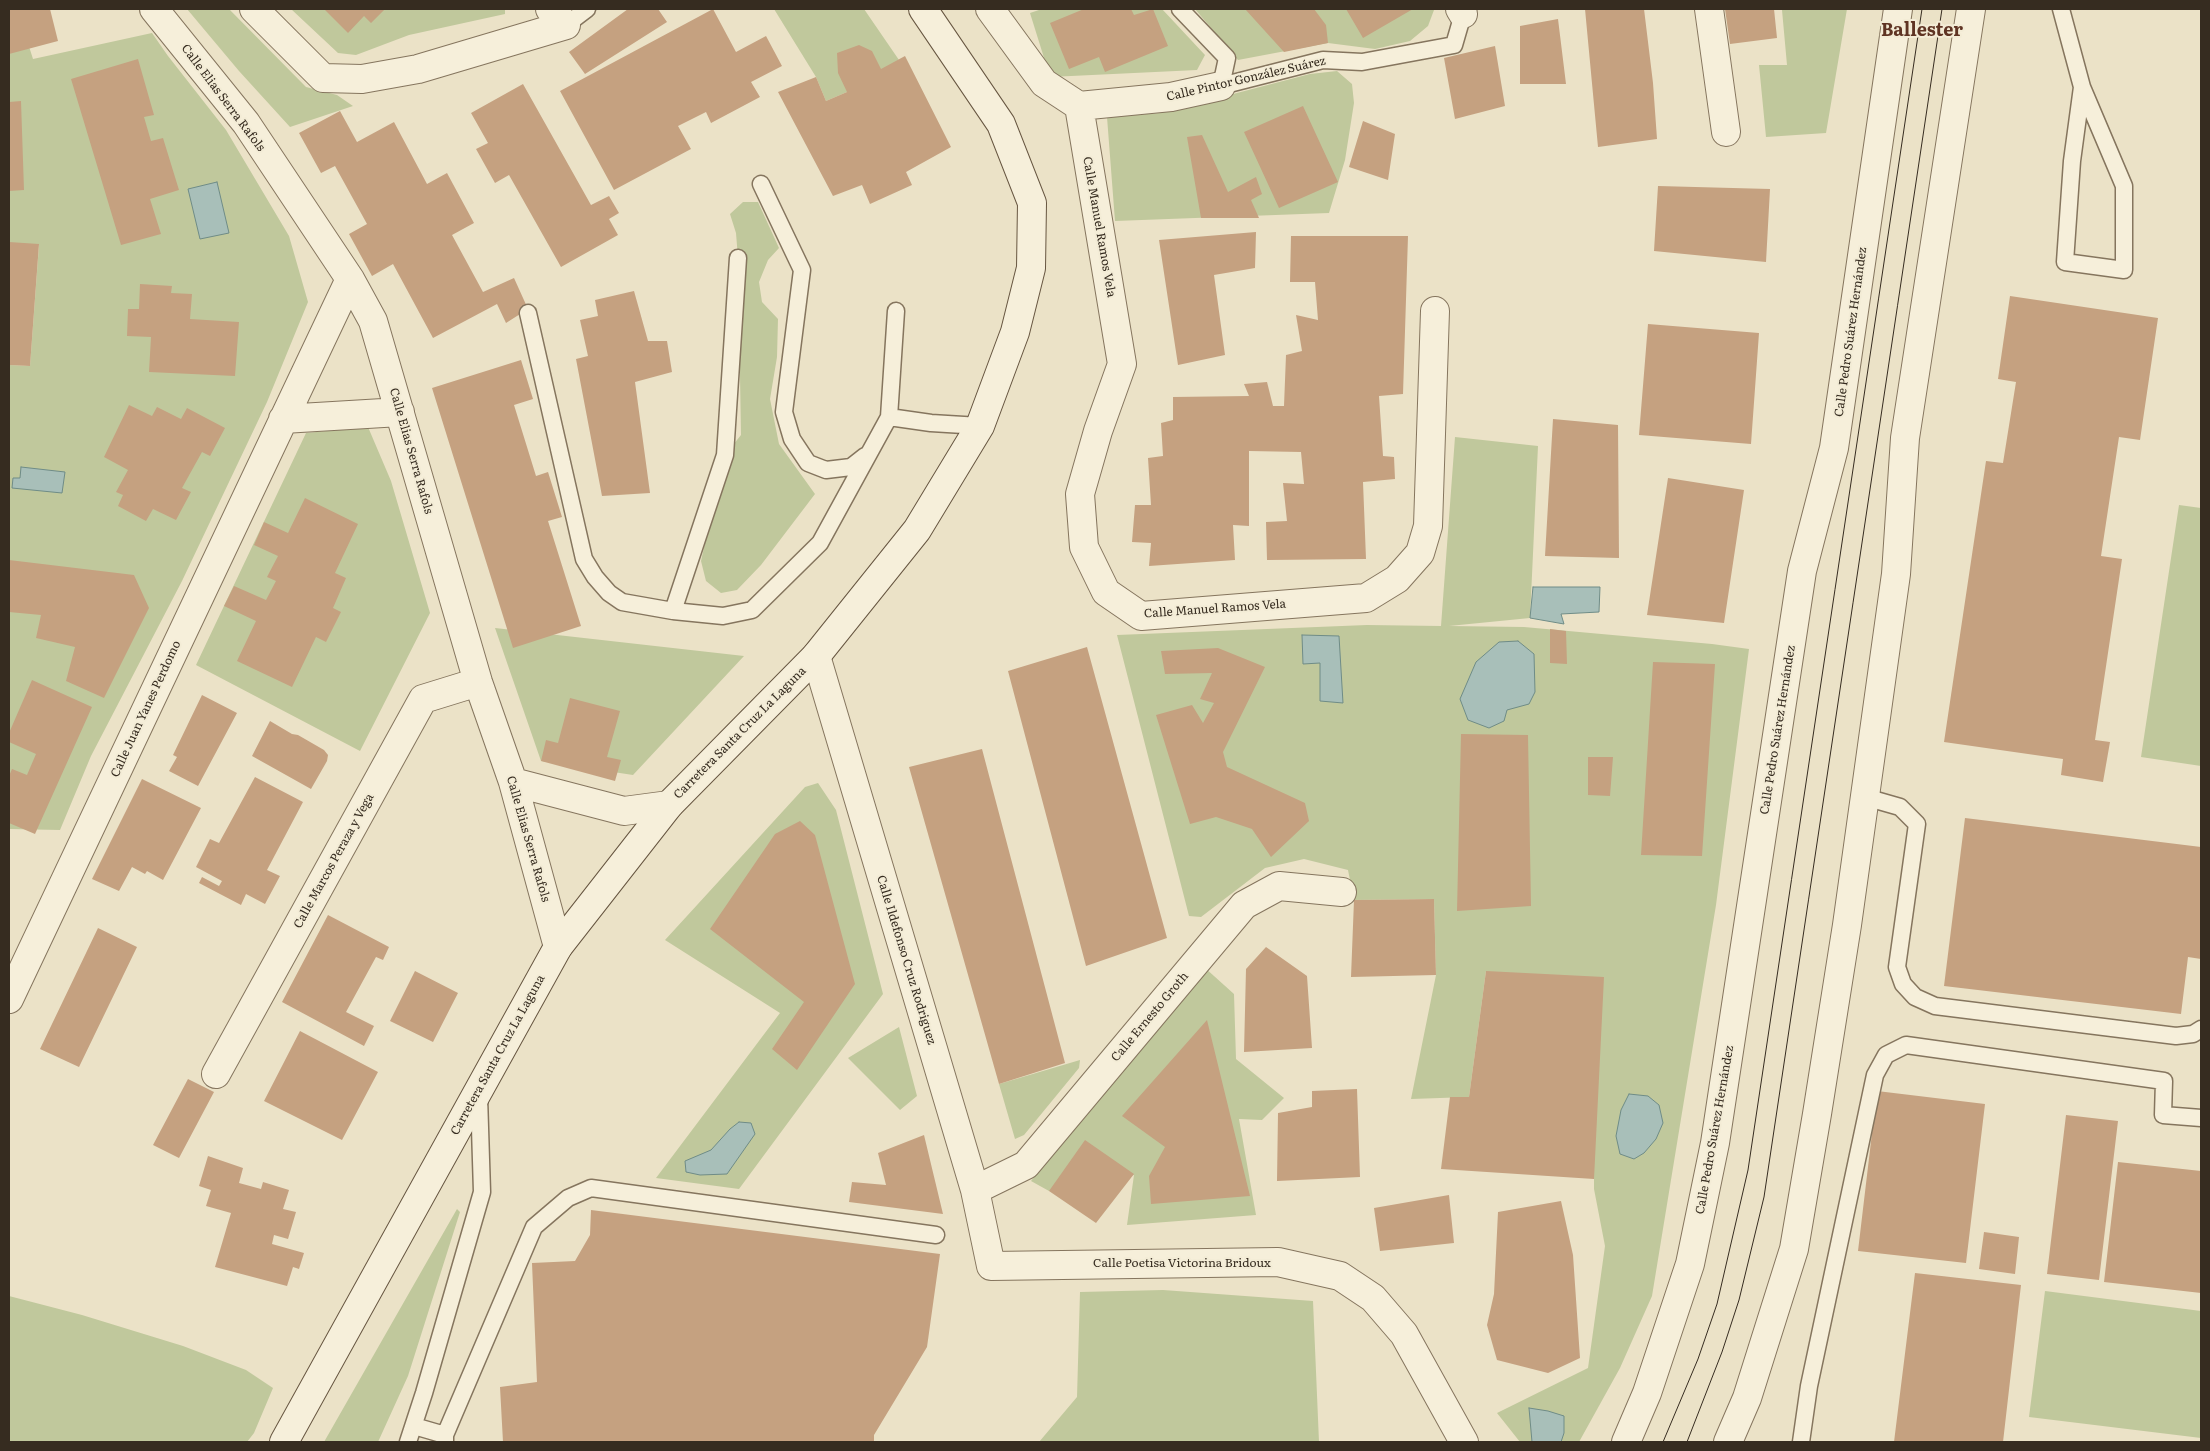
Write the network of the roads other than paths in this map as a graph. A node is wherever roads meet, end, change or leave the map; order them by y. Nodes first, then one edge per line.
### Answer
1 (154, 9) edge
2 (254, 9) edge
3 (587, 9) edge
4 (923, 9) edge
5 (990, 9) edge
6 (1180, 9) edge
7 (1708, 9) edge
8 (1898, 9) edge
9 (1972, 9) edge
10 (2061, 9) edge
11 (1462, 11) edge
12 (558, 17) edge
13 (1221, 86) junction
14 (2082, 87) junction
15 (1079, 106) junction
16 (1726, 132) dead end
17 (761, 184) dead end
18 (738, 258) dead end
19 (350, 279) junction
20 (896, 311) dead end
21 (1435, 311) dead end
22 (528, 313) dead end
23 (400, 412) junction
24 (889, 417) junction
25 (283, 419) junction
26 (980, 426) junction
27 (867, 455) junction
28 (673, 611) junction
29 (816, 656) junction
30 (478, 682) junction
31 (513, 782) junction
32 (1865, 797) junction
33 (669, 804) junction
34 (1342, 892) dead end
35 (558, 947) junction
36 (9, 999) edge
37 (2201, 1029) edge
38 (216, 1074) dead end
39 (479, 1091) junction
40 (2201, 1118) edge
41 (975, 1190) junction
42 (936, 1235) dead end
43 (991, 1266) joint
44 (414, 1426) junction
45 (445, 1438) edge
46 (284, 1442) edge
47 (408, 1442) edge
48 (1464, 1442) edge
49 (1626, 1442) edge
50 (1728, 1442) edge
51 (1801, 1442) edge

1 - 19 street, Calle Elias Serra Rafols
2 - 12 street
3 - 12 lane
4 - 26 street, Carretera Santa Cruz La Laguna
5 - 15 street
6 - 13 lane
7 - 16 street
8 - 49 street, Calle Pedro Suárez Hernández
9 - 32 street
10 - 14 lane
11 - 13 lane, Calle Pintor González Suárez
13 - 15 street, Calle Pintor González Suárez
14 - 14 lane
15 - 21 street, Calle Manuel Ramos Vela
17 - 27 lane
18 - 28 lane
19 - 23 street, Calle Elias Serra Rafols
19 - 25 street, Calle Juan Yanes Perdomo
20 - 24 lane
22 - 28 lane
23 - 25 street
23 - 30 street, Calle Elias Serra Rafols
24 - 26 lane
24 - 27 lane
25 - 36 street, Calle Juan Yanes Perdomo
26 - 29 street, Carretera Santa Cruz La Laguna
27 - 28 lane
29 - 33 street, Carretera Santa Cruz La Laguna
29 - 41 street, Calle Ildefonso Cruz Rodriguez
30 - 31 street, Calle Elias Serra Rafols
30 - 38 street, Calle Marcos Peraza y Vega
31 - 33 street
31 - 35 street, Calle Elias Serra Rafols
32 - 37 lane
32 - 50 street
33 - 35 street, Carretera Santa Cruz La Laguna
34 - 41 street, Calle Ernesto Groth
35 - 39 street, Carretera Santa Cruz La Laguna
39 - 44 lane
39 - 46 street, Carretera Santa Cruz La Laguna
40 - 51 lane
41 - 43 street, Calle Ildefonso Cruz Rodriguez
42 - 45 lane
43 - 48 street, Calle Poetisa Victorina Bridoux
44 - 45 lane
44 - 47 lane

